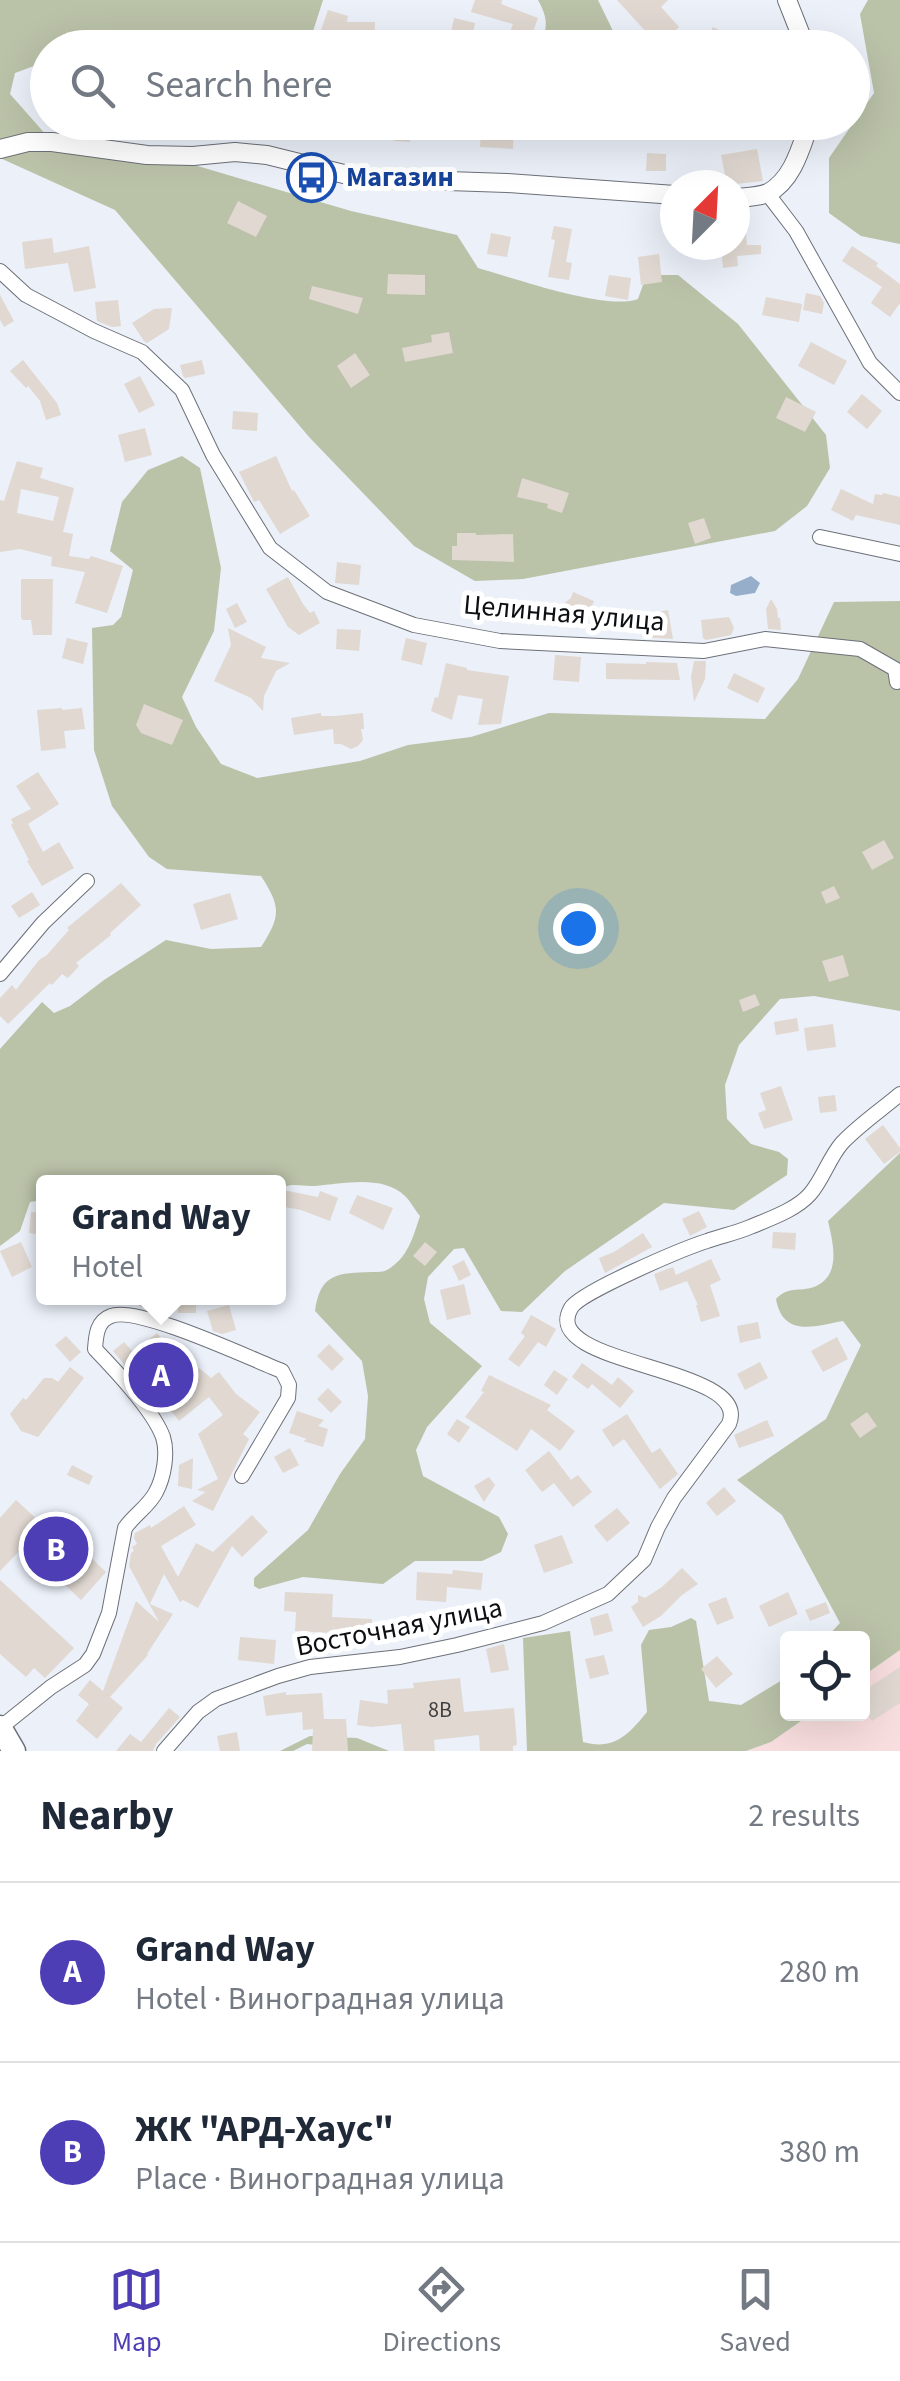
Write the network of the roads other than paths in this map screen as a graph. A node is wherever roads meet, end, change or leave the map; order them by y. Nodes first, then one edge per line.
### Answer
1 (787, 0) edge
2 (799, 30) edge
3 (803, 140) edge
4 (0, 149) edge
5 (767, 193) junction
6 (660, 195) edge
7 (750, 196) edge
8 (0, 271) edge
9 (900, 393) edge
10 (820, 537) dead end
11 (900, 554) edge
12 (897, 682) dead end
13 (87, 881) dead end
14 (0, 974) edge
15 (900, 1094) edge
16 (242, 1476) dead end
17 (0, 1727) edge
18 (14, 1751) edge
19 (164, 1751) edge

1 - 2 street
3 - 5 street
4 - 6 street
5 - 7 street
5 - 9 street
8 - 12 street, Целинная улица
10 - 11 street
13 - 14 street
15 - 19 street, Восточная улица
16 - 17 street
17 - 18 main road

